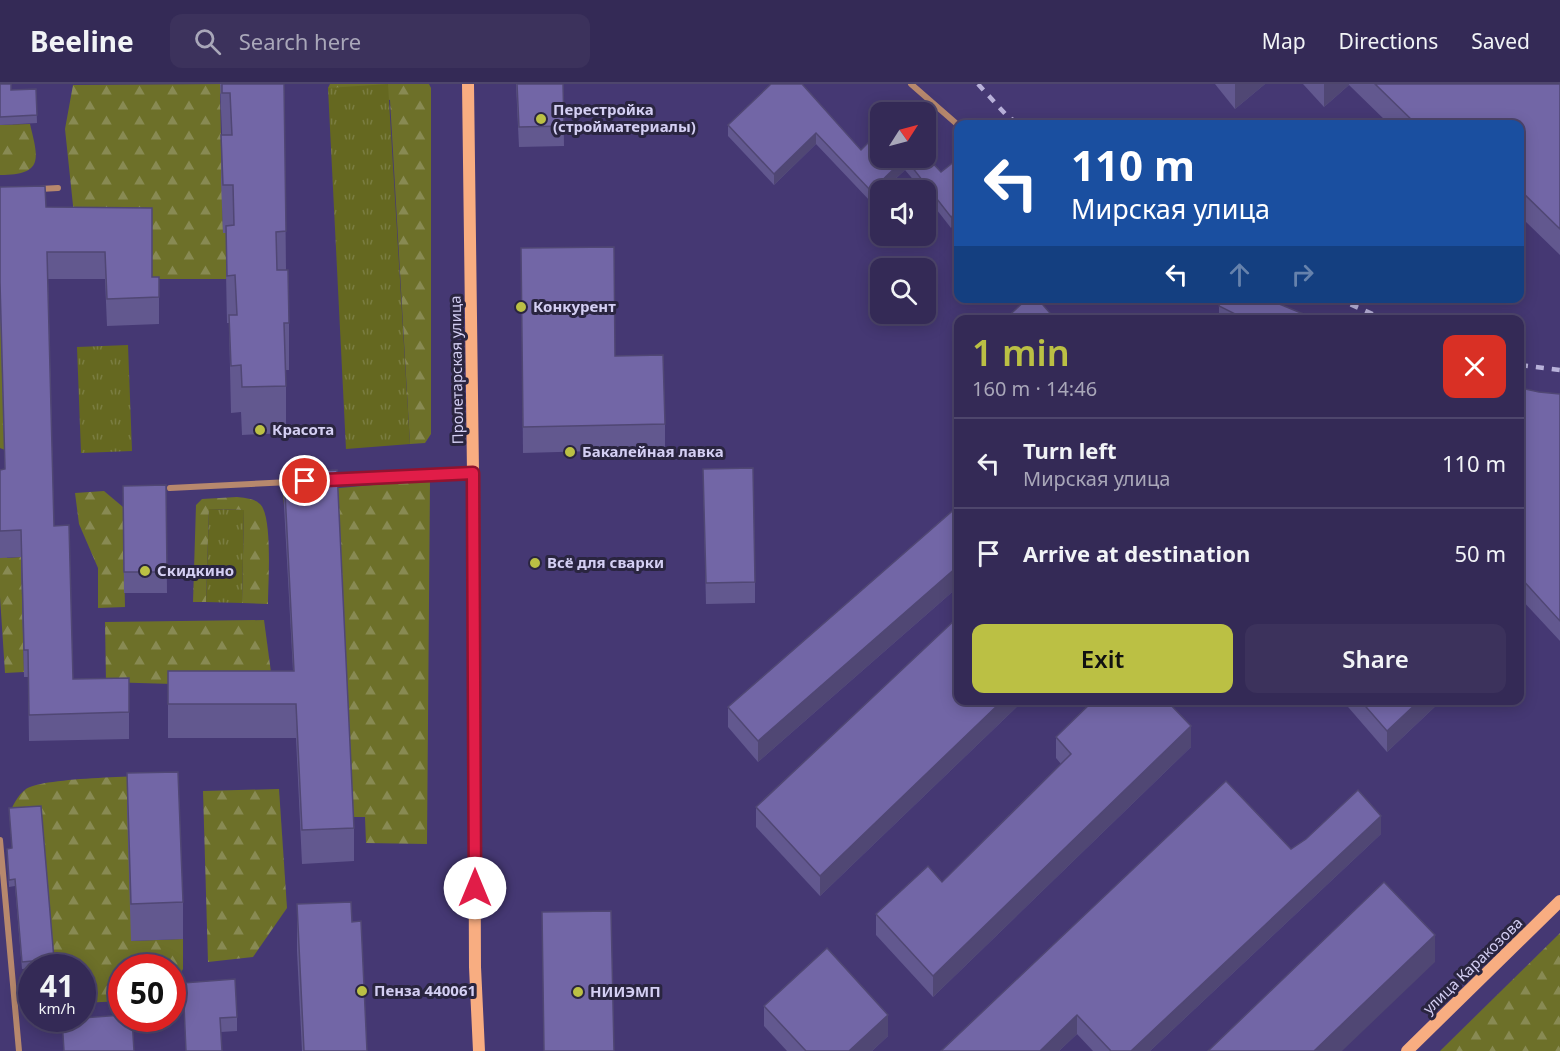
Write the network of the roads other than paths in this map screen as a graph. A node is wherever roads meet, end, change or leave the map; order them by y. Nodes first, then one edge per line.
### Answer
1 (468, 84) edge
2 (911, 84) edge
3 (954, 122) edge
4 (58, 188) dead end
5 (35, 189) edge
6 (473, 473) junction
7 (322, 480) edge
8 (302, 481) edge
9 (170, 488) dead end
10 (0, 840) edge
11 (1560, 902) edge
12 (19, 1051) edge
13 (479, 1051) edge
14 (1407, 1051) edge

1 - 6 main road, Пролетарская улица
2 - 3 street
4 - 5 street
6 - 7 street
6 - 13 main road, Пролетарская улица
8 - 9 street
10 - 12 street
11 - 14 main road, улица Каракозова

